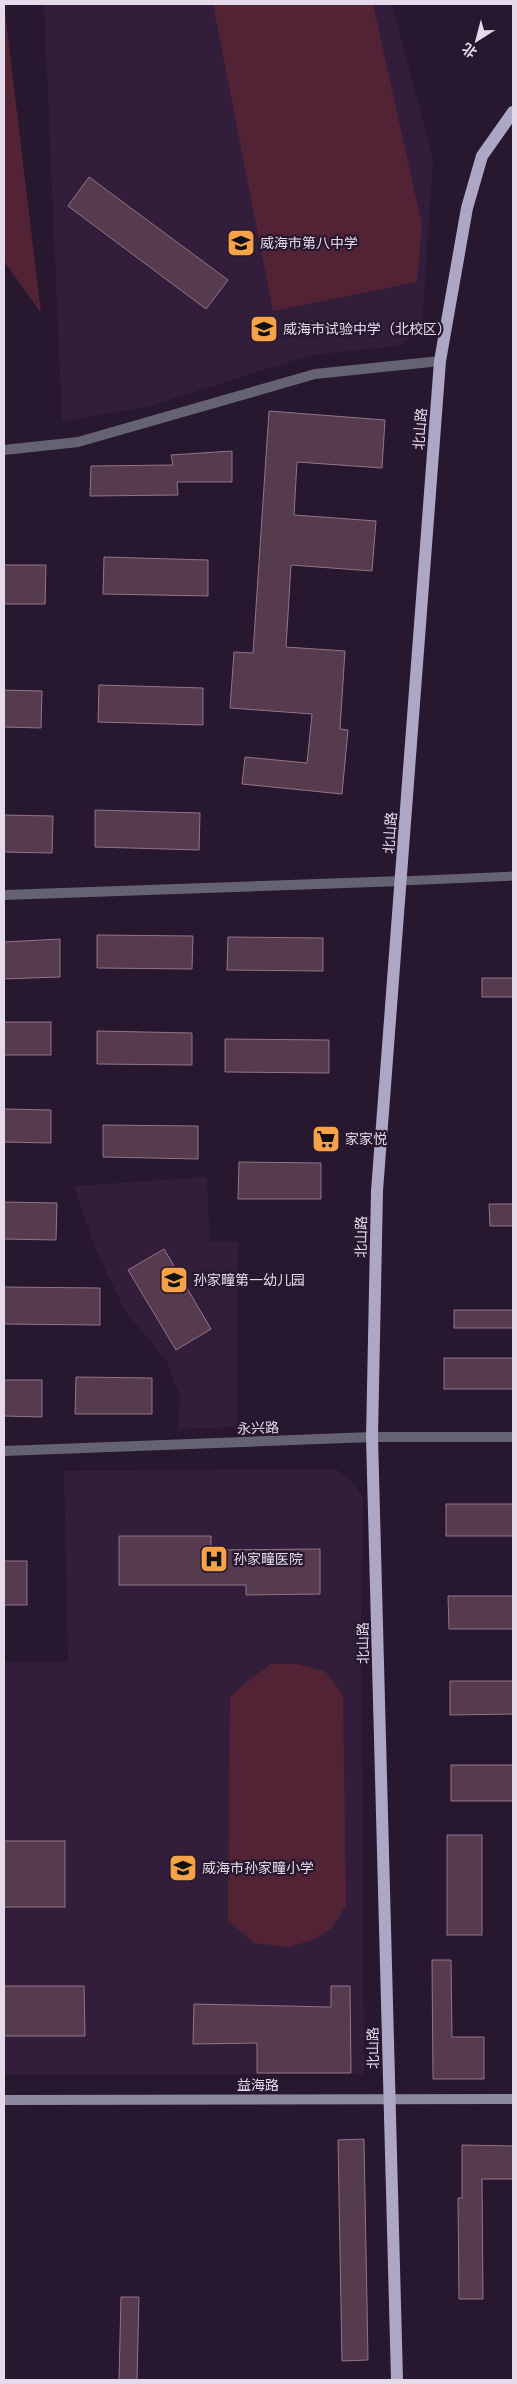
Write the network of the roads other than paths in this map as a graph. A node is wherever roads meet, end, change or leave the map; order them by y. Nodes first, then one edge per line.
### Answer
1 (513, 112) edge
2 (440, 361) junction
3 (4, 450) edge
4 (513, 876) edge
5 (402, 881) junction
6 (4, 895) edge
7 (372, 1437) junction
8 (513, 1437) edge
9 (4, 1451) edge
10 (390, 2098) junction
11 (513, 2099) edge
12 (4, 2100) edge
13 (398, 2380) edge

1 - 2 main road, 北山路
2 - 3 street
2 - 5 main road, 北山路
4 - 5 lane
5 - 6 street
5 - 7 main road, 北山路
7 - 8 street, 永兴路
7 - 9 street, 永兴路
7 - 10 main road, 北山路
10 - 11 main road, 益海路
10 - 12 main road, 益海路
10 - 13 main road, 北山路

